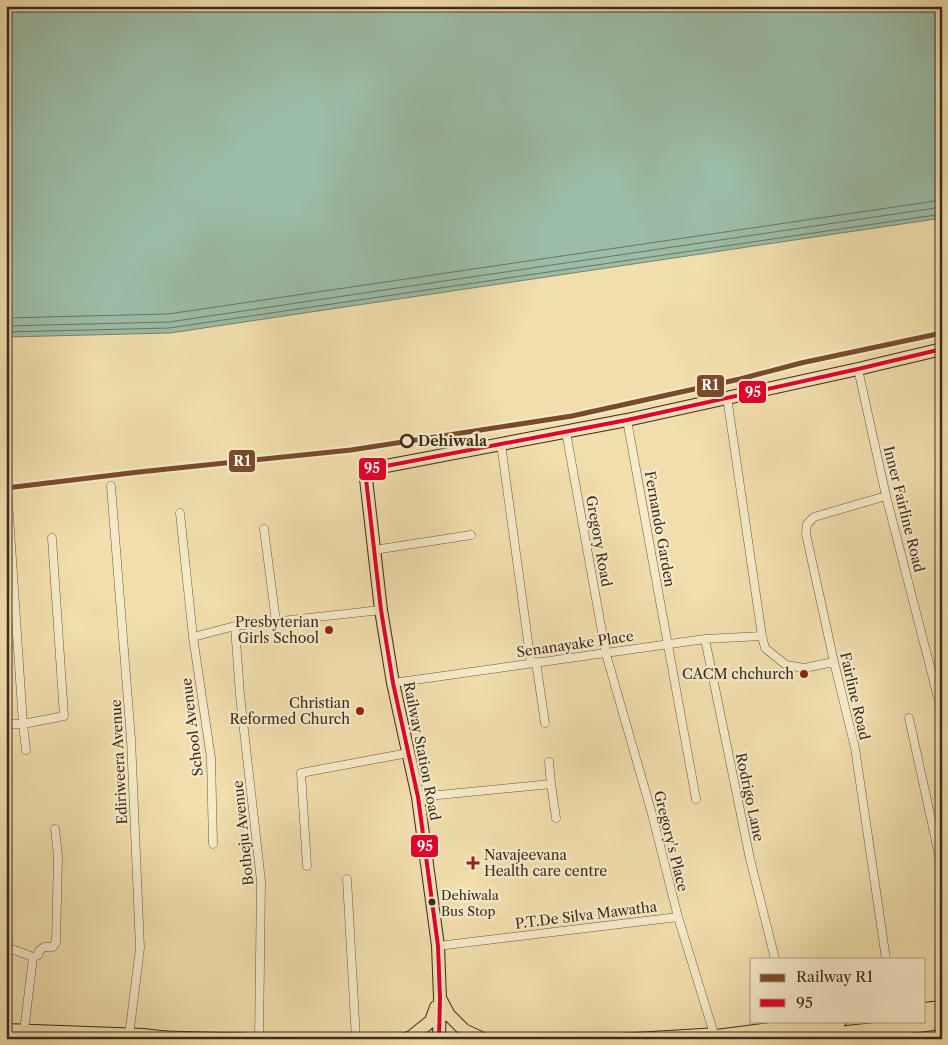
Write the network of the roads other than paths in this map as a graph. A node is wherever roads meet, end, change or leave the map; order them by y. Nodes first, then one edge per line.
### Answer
1 (942, 349) edge
2 (858, 369) junction
3 (726, 397) junction
4 (627, 420) junction
5 (566, 432) junction
6 (501, 444) junction
7 (111, 486) dead end
8 (886, 496) junction
9 (8, 500) dead end
10 (180, 513) dead end
11 (264, 529) dead end
12 (471, 535) dead end
13 (52, 538) dead end
14 (374, 550) junction
15 (381, 610) junction
16 (276, 622) junction
17 (235, 626) junction
18 (762, 636) junction
19 (193, 637) junction
20 (705, 639) junction
21 (668, 644) junction
22 (606, 654) junction
23 (533, 662) junction
24 (834, 662) junction
25 (393, 683) junction
26 (942, 713) edge
27 (909, 718) dead end
28 (545, 723) dead end
29 (6, 724) edge
30 (23, 724) junction
31 (26, 750) dead end
32 (408, 753) junction
33 (549, 762) dead end
34 (551, 784) junction
35 (418, 797) junction
36 (696, 799) dead end
37 (556, 818) dead end
38 (56, 829) dead end
39 (213, 844) dead end
40 (307, 866) dead end
41 (942, 869) edge
42 (347, 879) dead end
43 (678, 916) junction
44 (6, 931) edge
45 (438, 946) junction
46 (33, 957) junction
47 (775, 958) edge
48 (886, 958) edge
49 (440, 998) junction
50 (942, 1008) edge
51 (926, 1010) edge
52 (833, 1022) edge
53 (942, 1022) edge
54 (792, 1029) edge
55 (6, 1031) edge
56 (24, 1032) junction
57 (721, 1035) junction
58 (136, 1036) junction
59 (830, 1037) edge
60 (169, 1039) edge
61 (245, 1039) edge
62 (258, 1039) edge
63 (356, 1039) edge
64 (406, 1039) edge
65 (439, 1039) edge
66 (483, 1039) edge
67 (626, 1039) edge
68 (701, 1039) edge

1 - 2 main road
2 - 3 main road
2 - 8 street, Inner Fairline Road
3 - 4 main road
3 - 18 street
4 - 5 main road
4 - 21 street, Fernando Garden
5 - 6 main road
5 - 22 street, Gregory Road
6 - 14 main road, Railway Station Road
6 - 23 street
7 - 58 street, Ediriweera Avenue
8 - 24 street, Fairline Road
8 - 26 street, Inner Fairline Road
9 - 30 street
10 - 19 street, School Avenue
11 - 16 street
12 - 14 street
13 - 30 street
14 - 15 main road, Railway Station Road
15 - 16 street
15 - 25 main road, Railway Station Road
16 - 17 street
17 - 19 street
17 - 62 street, Botheju Avenue
18 - 20 street, Senanayake Place
18 - 24 street
19 - 39 street, School Avenue
20 - 21 street, Senanayake Place
20 - 47 street, Rodrigo Lane
21 - 22 street, Senanayake Place
21 - 36 street, Fernando Garden
22 - 23 street, Senanayake Place
22 - 43 street, Gregory's Place
23 - 25 street, Senanayake Place
23 - 28 street
24 - 48 street, Fairline Road
25 - 32 main road, Railway Station Road
27 - 41 street
29 - 30 street
30 - 31 street
32 - 35 main road, Railway Station Road
32 - 40 street
33 - 34 street
34 - 35 street
34 - 37 street
35 - 45 main road, Railway Station Road
38 - 46 street
42 - 63 street
43 - 45 street, P.T.De Silva Mawatha
43 - 57 street, Gregory's Place
44 - 46 street
45 - 49 main road, Railway Station Road
46 - 56 street
49 - 64 main road
49 - 65 main road, Railway Station Road
49 - 66 main road
50 - 51 highway
52 - 54 highway
53 - 59 highway
54 - 57 highway
54 - 59 highway
55 - 56 highway
56 - 58 highway
57 - 67 main road
57 - 68 highway
58 - 60 highway
58 - 61 main road

